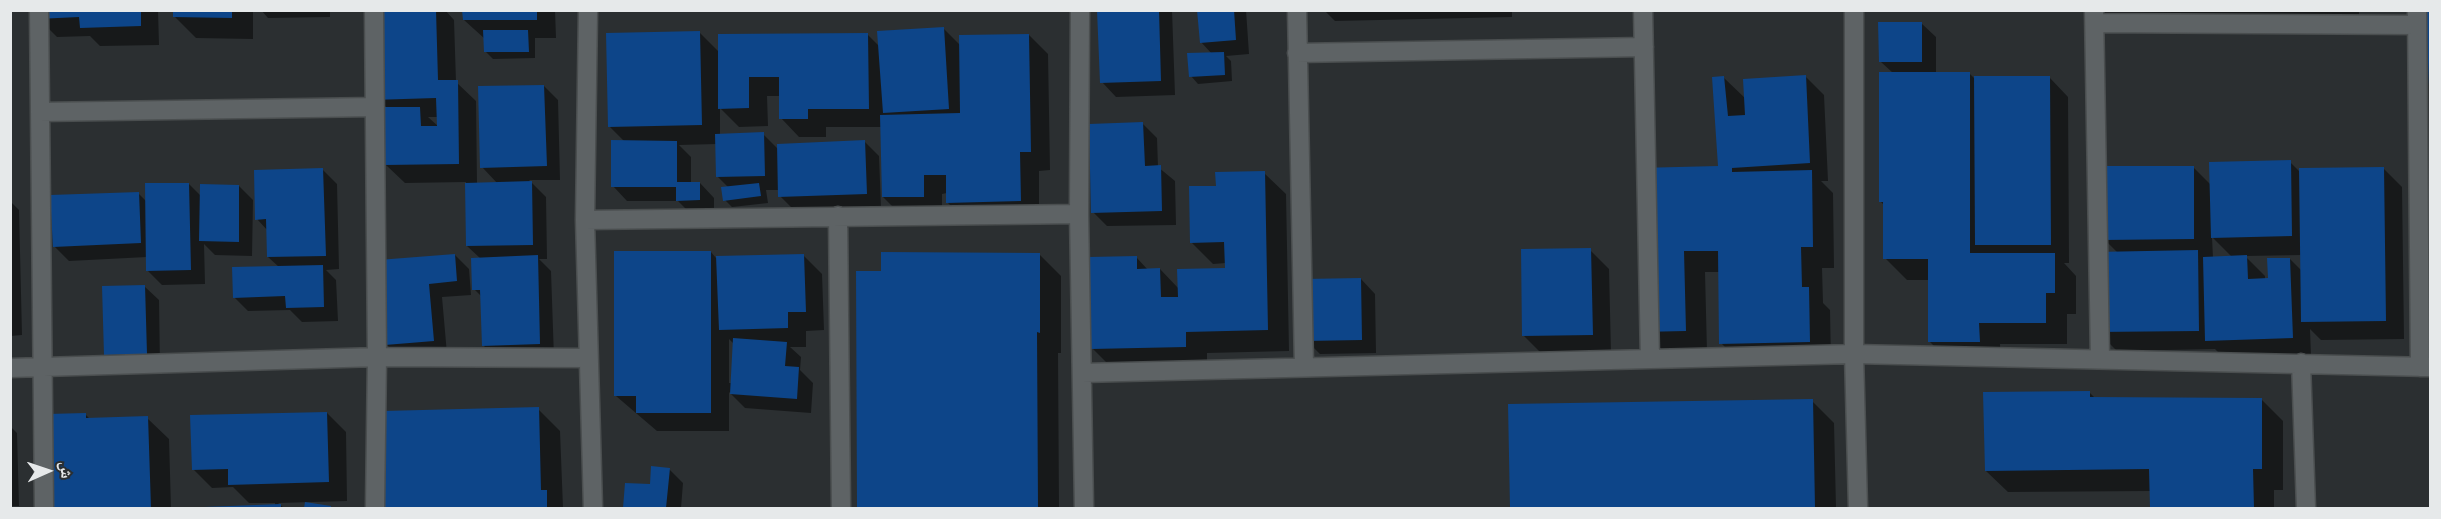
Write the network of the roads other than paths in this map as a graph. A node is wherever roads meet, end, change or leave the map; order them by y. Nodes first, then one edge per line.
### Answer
1 (39, 10) edge
2 (374, 10) edge
3 (588, 10) edge
4 (1080, 10) edge
5 (1297, 10) edge
6 (1643, 10) edge
7 (1854, 10) edge
8 (2095, 17) edge
9 (2417, 18) edge
10 (1644, 47) junction
11 (1297, 53) junction
12 (375, 107) junction
13 (40, 112) junction
14 (1079, 214) junction
15 (838, 216) junction
16 (585, 220) junction
17 (1854, 354) junction
18 (377, 357) junction
19 (588, 358) junction
20 (2100, 358) junction
21 (1650, 359) junction
22 (2301, 363) junction
23 (42, 365) junction
24 (1304, 367) junction
25 (2425, 367) edge
26 (10, 368) edge
27 (1082, 373) junction
28 (45, 508) edge
29 (375, 508) edge
30 (592, 508) edge
31 (841, 508) edge
32 (1084, 508) edge
33 (1858, 508) edge
34 (2306, 508) edge

1 - 13 street
2 - 12 street
3 - 16 street
4 - 14 street
5 - 11 street
6 - 10 street
7 - 17 street
8 - 9 street
8 - 20 street
9 - 25 street
10 - 11 street
10 - 21 street
11 - 24 street
12 - 13 street
12 - 18 street
13 - 23 street
14 - 15 street
14 - 27 street
15 - 16 street
15 - 31 street
16 - 19 street
17 - 20 street
17 - 21 street
17 - 33 street
18 - 19 street
18 - 23 street
18 - 29 street
19 - 30 street
20 - 22 street
21 - 24 street
22 - 25 street
22 - 34 street
23 - 26 street
23 - 28 street
24 - 27 street
27 - 32 street

